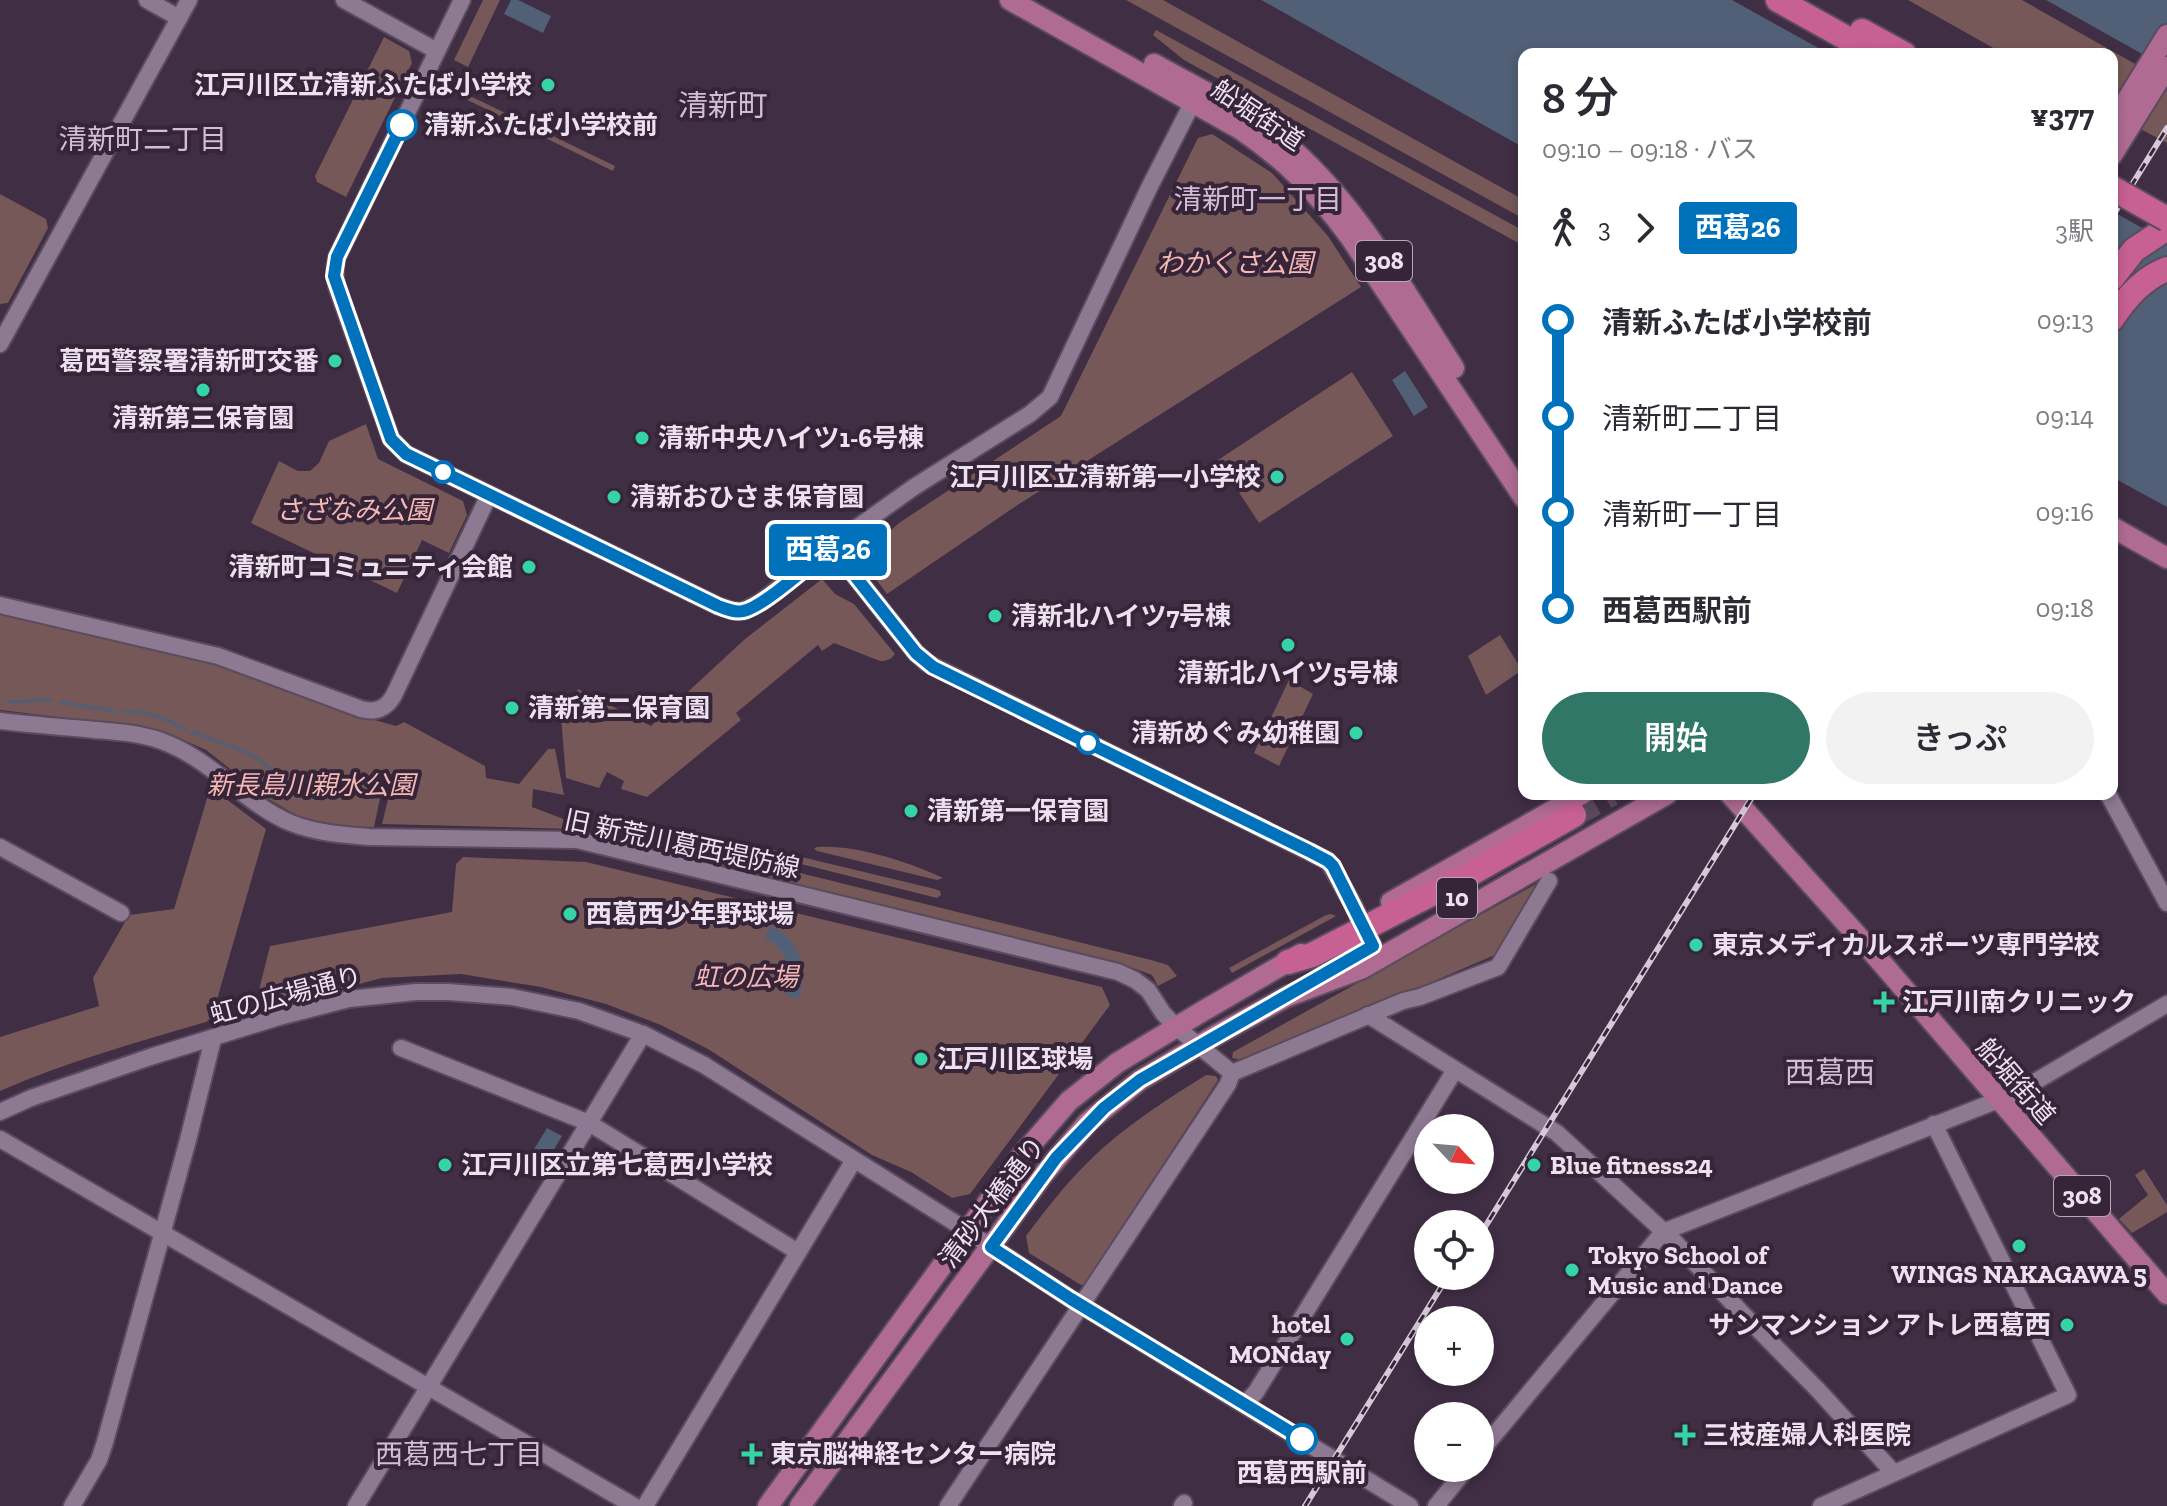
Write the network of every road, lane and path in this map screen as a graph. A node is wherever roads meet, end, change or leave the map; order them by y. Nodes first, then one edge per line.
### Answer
1 (147, 0) edge
2 (189, 0) edge
3 (344, 0) edge
4 (462, 0) edge
5 (1010, 0) edge
6 (1039, 0) edge
7 (1778, 0) edge
8 (1807, 0) edge
9 (179, 18) junction
10 (2167, 35) edge
11 (1864, 48) edge
12 (1893, 48) edge
13 (437, 51) junction
14 (2167, 67) edge
15 (1196, 95) junction
16 (2118, 114) edge
17 (2118, 145) edge
18 (2118, 174) edge
19 (2118, 191) edge
20 (2167, 201) edge
21 (2167, 219) edge
22 (2167, 228) edge
23 (2167, 269) edge
24 (2118, 270) edge
25 (2118, 312) edge
26 (0, 344) edge
27 (1518, 466) edge
28 (1518, 489) edge
29 (489, 495) junction
30 (2118, 530) edge
31 (832, 547) junction
32 (2167, 558) edge
33 (0, 605) edge
34 (0, 721) edge
35 (1630, 800) edge
36 (1657, 800) edge
37 (1735, 800) edge
38 (2111, 800) edge
39 (1578, 804) tunnel mouth
40 (0, 847) edge
41 (1549, 881) dead end
42 (2167, 903) edge
43 (121, 913) dead end
44 (1372, 932) junction
45 (1288, 962) joint
46 (1286, 997) junction
47 (2167, 1004) edge
48 (1368, 1015) junction
49 (1176, 1027) junction
50 (643, 1034) junction
51 (213, 1039) junction
52 (1197, 1046) junction
53 (401, 1048) dead end
54 (1455, 1070) junction
55 (1232, 1073) junction
56 (1997, 1099) junction
57 (0, 1112) edge
58 (589, 1123) junction
59 (1934, 1124) junction
60 (0, 1139) edge
61 (854, 1160) junction
62 (967, 1230) junction
63 (1663, 1232) junction
64 (162, 1233) junction
65 (991, 1247) junction
66 (798, 1252) junction
67 (2167, 1294) edge
68 (1082, 1305) junction
69 (429, 1388) junction
70 (1245, 1404) junction
71 (1494, 1435) edge
72 (1894, 1473) junction
73 (1456, 1482) edge
74 (72, 1506) edge
75 (356, 1506) edge
76 (634, 1506) edge
77 (645, 1506) edge
78 (768, 1506) edge
79 (800, 1506) edge
80 (948, 1506) edge
81 (1410, 1506) edge
82 (1436, 1506) edge
83 (1821, 1506) edge

1 - 9 street
2 - 9 street
3 - 13 street
4 - 13 street
5 - 15 main road, 船堀街道 / 308
6 - 15 main road, 船堀街道 / 308
7 - 11 highway
8 - 12 highway
9 - 26 street
10 - 16 main road
13 - 29 street
14 - 17 main road
15 - 27 main road, 船堀街道 / 308
15 - 28 main road, 船堀街道 / 308
15 - 31 street
18 - 20 highway
19 - 21 highway, bridge
22 - 24 highway
23 - 25 highway
29 - 31 street
29 - 33 street
30 - 32 main road
31 - 44 street
34 - 49 street, 旧 新荒川葛西堤防線
35 - 44 main road, 10
36 - 46 main road, 清砂大橋通り
37 - 56 main road, 船堀街道 / 308
38 - 42 street
39 - 44 highway
40 - 43 street
41 - 48 street
44 - 45 highway
44 - 46 main road, 10
45 - 49 main road, 清砂大橋通り
46 - 52 main road, 清砂大橋通り
47 - 56 street
48 - 54 street
48 - 55 street
49 - 52 street, 旧 新荒川葛西堤防線
49 - 62 main road, 清砂大橋通り
50 - 51 street, 虹の広場通り
50 - 58 street
50 - 61 street, 虹の広場通り
51 - 57 street, 虹の広場通り
51 - 64 street
52 - 55 street, 旧 新荒川葛西堤防線
52 - 65 main road, 清砂大橋通り
53 - 58 street
54 - 63 street
54 - 70 street
55 - 68 street
56 - 59 street
56 - 67 main road, 船堀街道 / 308
58 - 66 street
58 - 69 street
59 - 63 street
59 - 72 street
60 - 64 street
61 - 62 street, 虹の広場通り
61 - 66 street
62 - 65 street, 虹の広場通り
62 - 78 main road, 清砂大橋通り
63 - 71 street
63 - 72 street
64 - 69 street
64 - 74 street
65 - 68 street, 虹の広場通り
65 - 79 main road, 清砂大橋通り
66 - 77 street
68 - 70 street, 虹の広場通り
68 - 80 street
69 - 75 street
69 - 76 street
70 - 81 street, 虹の広場通り
72 - 83 street
73 - 82 street

